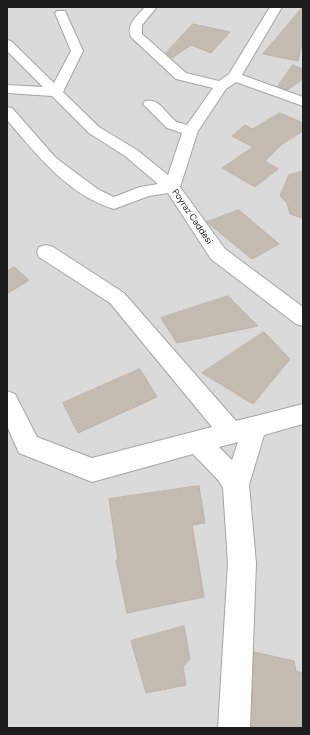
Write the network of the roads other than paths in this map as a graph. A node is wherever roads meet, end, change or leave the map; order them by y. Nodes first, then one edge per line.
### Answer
1 (151, 7) edge
2 (276, 7) edge
3 (61, 13) dead end
4 (7, 44) edge
5 (234, 77) junction
6 (221, 86) junction
7 (7, 89) edge
8 (56, 92) junction
9 (301, 98) edge
10 (150, 104) dead end
11 (7, 111) edge
12 (190, 131) junction
13 (172, 187) junction
14 (46, 252) dead end
15 (303, 318) edge
16 (7, 401) edge
17 (303, 414) edge
18 (255, 426) junction
19 (231, 432) junction
20 (197, 442) junction
21 (236, 485) junction
22 (234, 728) edge

1 - 6 street
2 - 5 street, Poyraz Caddesi
3 - 8 street
4 - 8 street
5 - 6 street, Poyraz Caddesi
5 - 9 street
6 - 12 street, Poyraz Caddesi
7 - 8 street
8 - 13 street
10 - 12 street
11 - 13 street
12 - 13 street, Poyraz Caddesi
13 - 15 street, Poyraz Caddesi
14 - 19 street
16 - 20 street
17 - 18 street
18 - 19 street
18 - 21 street
19 - 20 street
20 - 21 street
21 - 22 street

